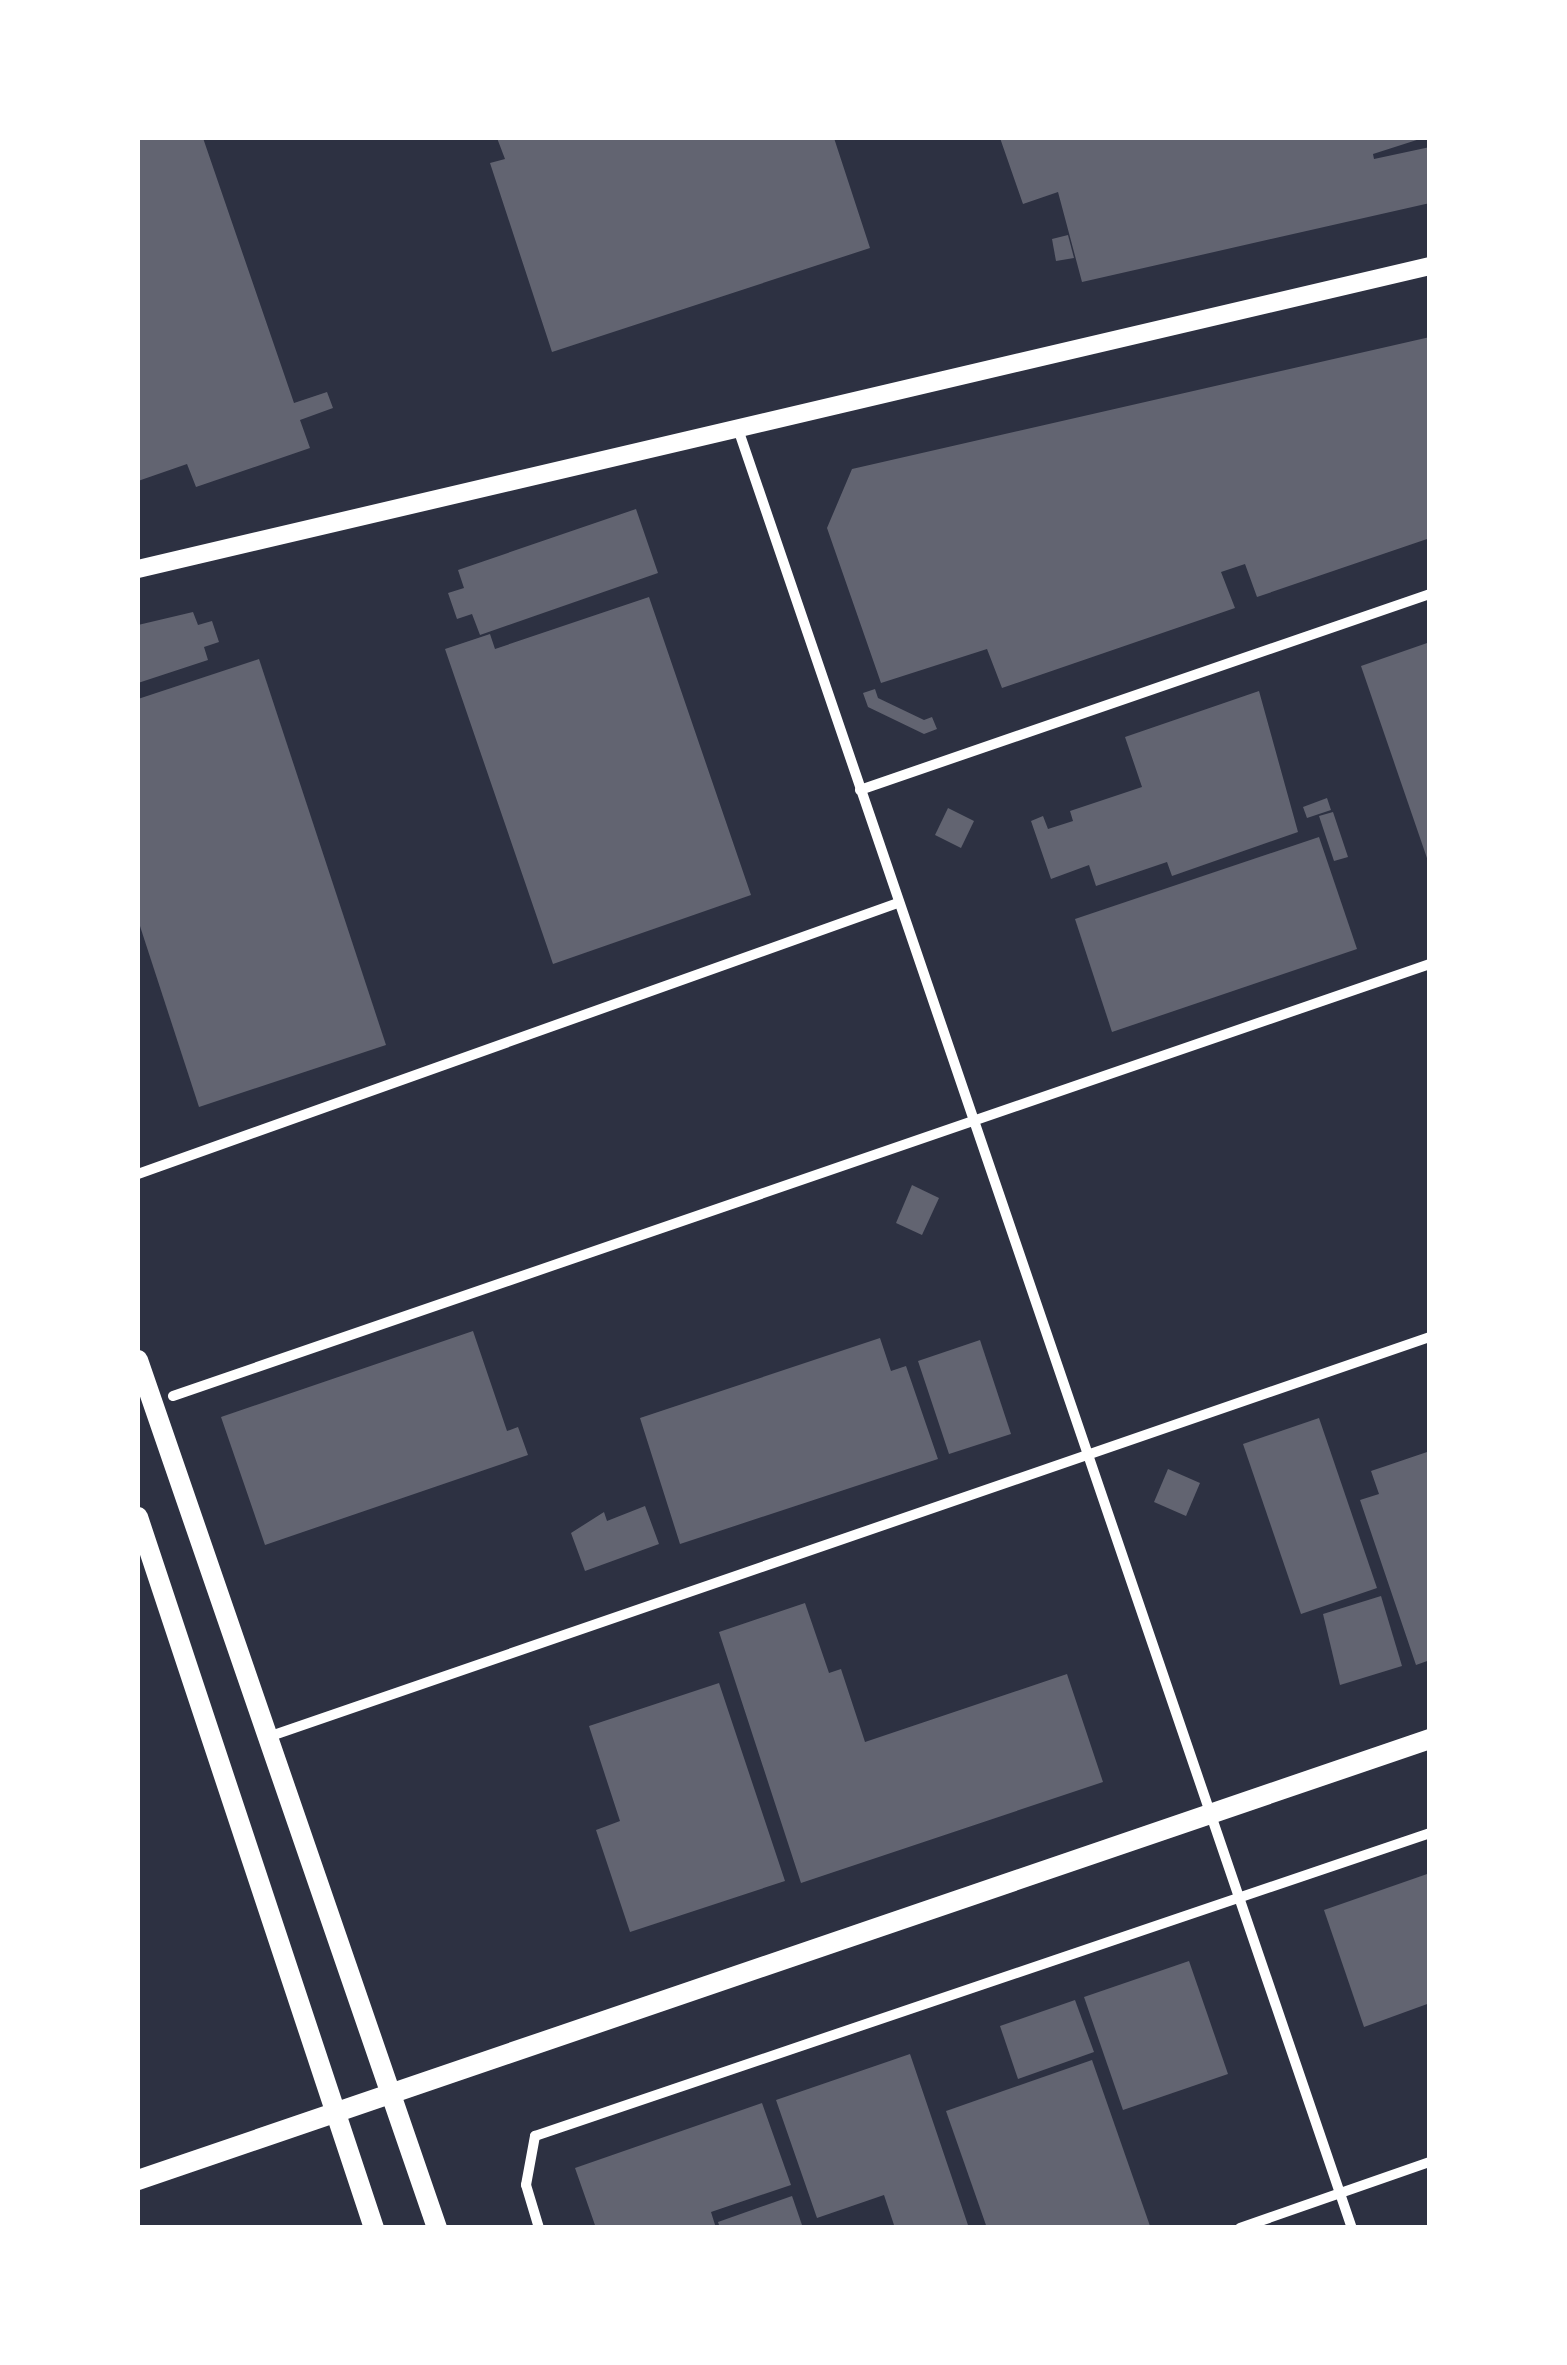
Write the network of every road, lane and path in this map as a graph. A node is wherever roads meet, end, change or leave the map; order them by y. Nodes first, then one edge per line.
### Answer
1 (1430, 266) edge
2 (737, 426) junction
3 (138, 569) edge
4 (1430, 594) edge
5 (860, 790) junction
6 (898, 903) junction
7 (1430, 964) edge
8 (974, 1120) junction
9 (138, 1174) edge
10 (1430, 1338) edge
11 (138, 1360) edge
12 (173, 1396) dead end
13 (1089, 1452) junction
14 (138, 1517) edge
15 (268, 1737) junction
16 (1430, 1738) edge
17 (1210, 1813) junction
18 (1430, 1833) edge
19 (1238, 1900) junction
20 (393, 2093) junction
21 (335, 2113) junction
22 (1430, 2162) edge
23 (138, 2180) edge
24 (1340, 2193) junction
25 (374, 2228) edge
26 (438, 2228) edge
27 (540, 2228) edge
28 (1240, 2228) edge
29 (1352, 2228) edge

1 - 2 street
2 - 3 street
2 - 5 street
4 - 5 street
5 - 6 street
6 - 8 street
6 - 9 street
7 - 8 street
8 - 12 street
8 - 13 street
10 - 13 street
11 - 15 main road
13 - 15 street
13 - 17 street
14 - 21 main road
15 - 20 main road
16 - 17 main road
17 - 19 street
17 - 20 main road
18 - 19 street
19 - 24 street
19 - 27 street
20 - 21 main road
20 - 26 main road
21 - 23 main road
21 - 25 main road
22 - 24 street
24 - 28 street
24 - 29 street

